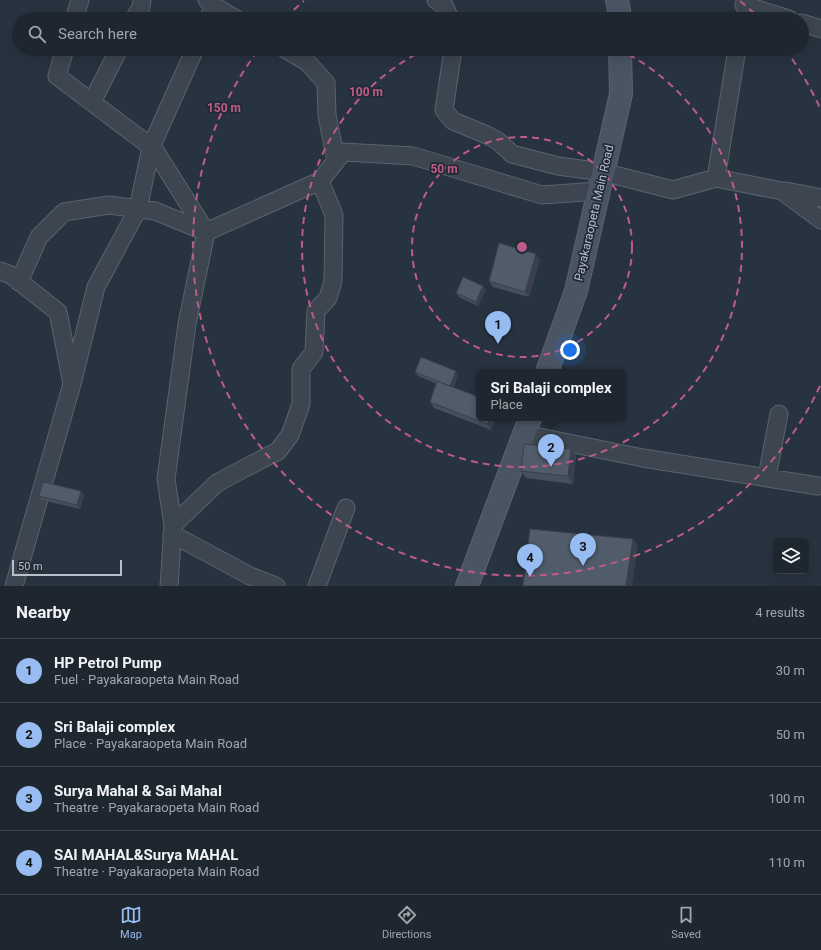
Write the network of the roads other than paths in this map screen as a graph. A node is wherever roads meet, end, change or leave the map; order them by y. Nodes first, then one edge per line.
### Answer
1 (80, 0) edge
2 (142, 0) edge
3 (436, 0) edge
4 (617, 0) edge
5 (210, 8) edge
6 (744, 8) edge
7 (76, 12) edge
8 (138, 12) edge
9 (219, 12) edge
10 (447, 12) edge
11 (619, 12) edge
12 (760, 12) edge
13 (809, 25) edge
14 (821, 29) edge
15 (63, 56) edge
16 (115, 56) edge
17 (192, 56) edge
18 (297, 56) edge
19 (452, 56) edge
20 (620, 56) edge
21 (736, 56) edge
22 (92, 102) junction
23 (150, 147) junction
24 (336, 161) junction
25 (716, 178) junction
26 (320, 181) junction
27 (601, 182) junction
28 (782, 191) junction
29 (821, 198) edge
30 (138, 209) junction
31 (821, 220) edge
32 (206, 232) junction
33 (0, 271) edge
34 (20, 282) junction
35 (547, 369) edge
36 (72, 384) junction
37 (778, 414) dead end
38 (527, 426) edge
39 (767, 477) junction
40 (818, 486) dead end
41 (346, 508) dead end
42 (173, 530) junction
43 (254, 582) edge
44 (14, 586) edge
45 (169, 586) edge
46 (276, 586) edge
47 (317, 586) edge
48 (468, 586) edge

1 - 7 street
2 - 8 street
3 - 10 street
4 - 11 street
5 - 9 street
6 - 12 street
13 - 14 street
15 - 22 street
16 - 22 street
17 - 23 street
18 - 24 street
19 - 27 street
20 - 27 street, Payakaraopeta Main Road
21 - 25 street
22 - 23 street
23 - 30 street
23 - 32 street
24 - 26 street
24 - 27 street
25 - 27 street
25 - 28 street
26 - 32 street
26 - 42 street
27 - 35 street, Payakaraopeta Main Road
28 - 29 street
28 - 31 street
30 - 32 street
30 - 34 street
30 - 36 street
32 - 42 street
33 - 34 street
34 - 36 street
36 - 44 street
37 - 39 street
38 - 39 street
38 - 48 street
39 - 40 street
41 - 47 street
42 - 43 street
42 - 45 street
43 - 46 street

